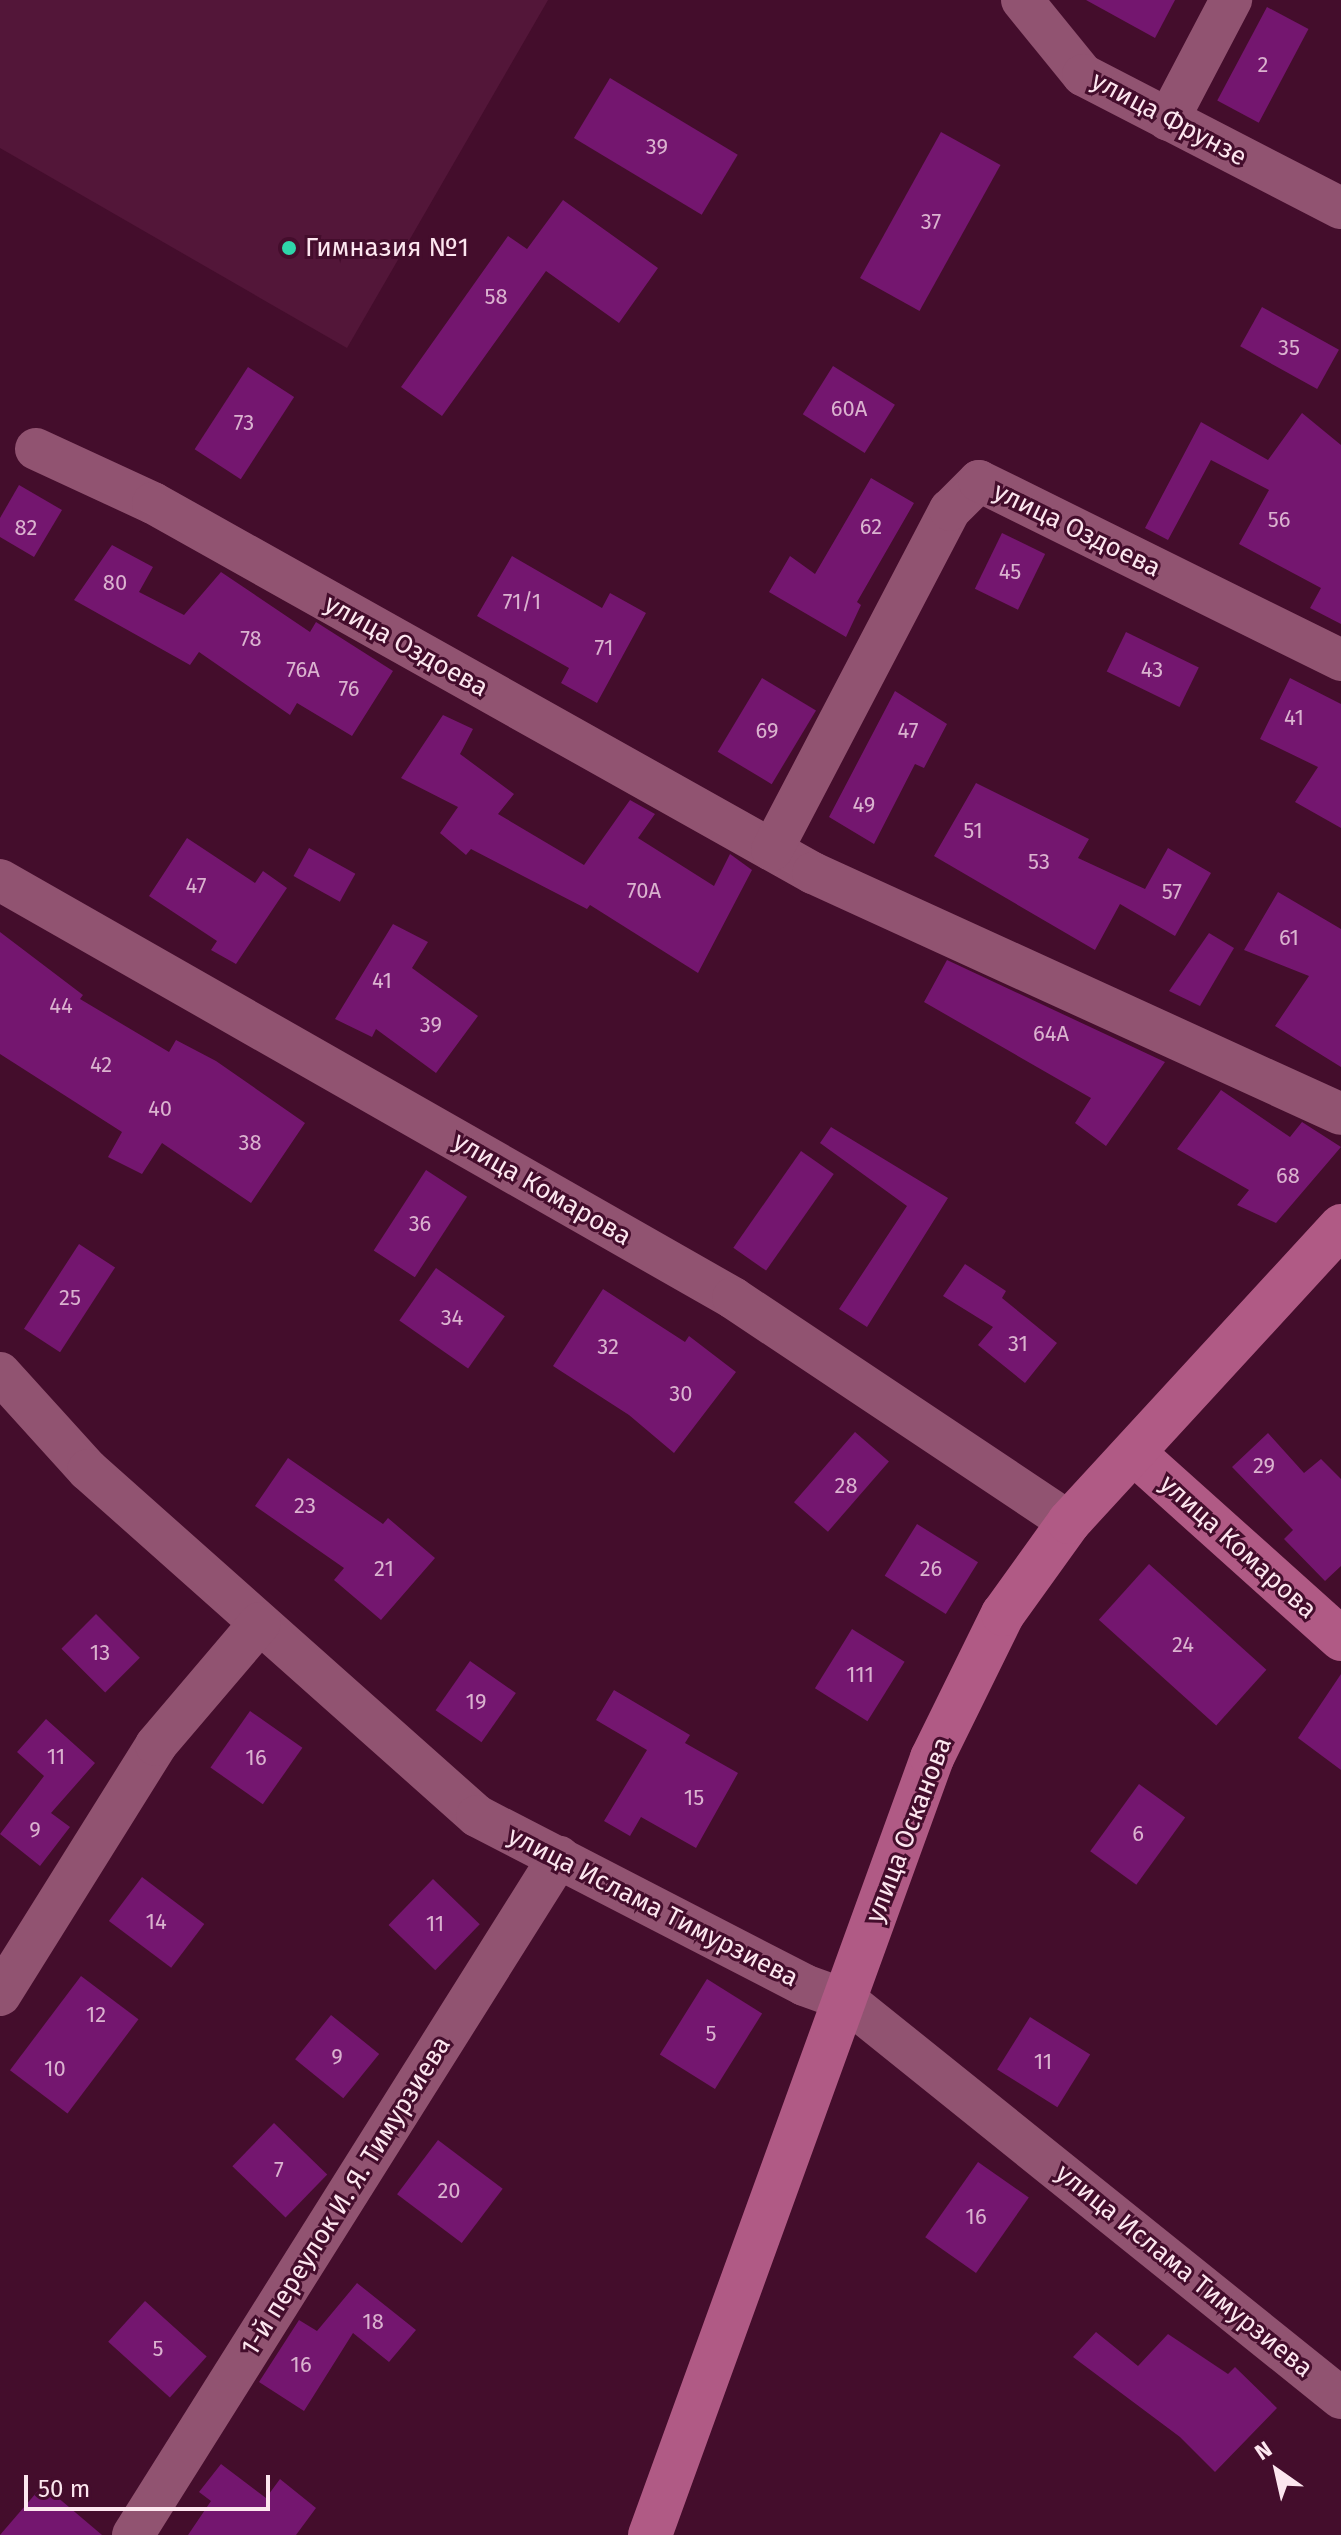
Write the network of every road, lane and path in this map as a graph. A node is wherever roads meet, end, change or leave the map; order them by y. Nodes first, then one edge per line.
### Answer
1 (1022, 0) edge
2 (1231, 0) edge
3 (1168, 120) junction
4 (1341, 208) edge
5 (36, 449) dead end
6 (1341, 660) edge
7 (772, 850) junction
8 (0, 880) edge
9 (1341, 1114) edge
10 (1341, 1226) edge
11 (0, 1373) edge
12 (1135, 1454) junction
13 (1069, 1522) junction
14 (260, 1623) junction
15 (1341, 1639) edge
16 (559, 1857) junction
17 (0, 1995) edge
18 (846, 2000) junction
19 (1341, 2398) edge
20 (133, 2535) edge
21 (650, 2535) edge

1 - 3 street, улица Фрунзе
2 - 3 street
3 - 4 street, улица Фрунзе
5 - 7 street, улица Оздоева
6 - 7 street, улица Оздоева
7 - 9 street, улица Оздоева
8 - 13 street, улица Комарова
10 - 12 main road, улица Осканова
11 - 14 street, улица Ислама Тимурзиева
12 - 13 main road, улица Осканова
12 - 15 main road, улица Комарова
13 - 18 main road, улица Осканова
14 - 16 street, улица Ислама Тимурзиева
14 - 17 street
16 - 18 street, улица Ислама Тимурзиева
16 - 20 street, 1-й переулок И. Я. Тимурзиева
18 - 19 street, улица Ислама Тимурзиева
18 - 21 main road, улица Осканова

